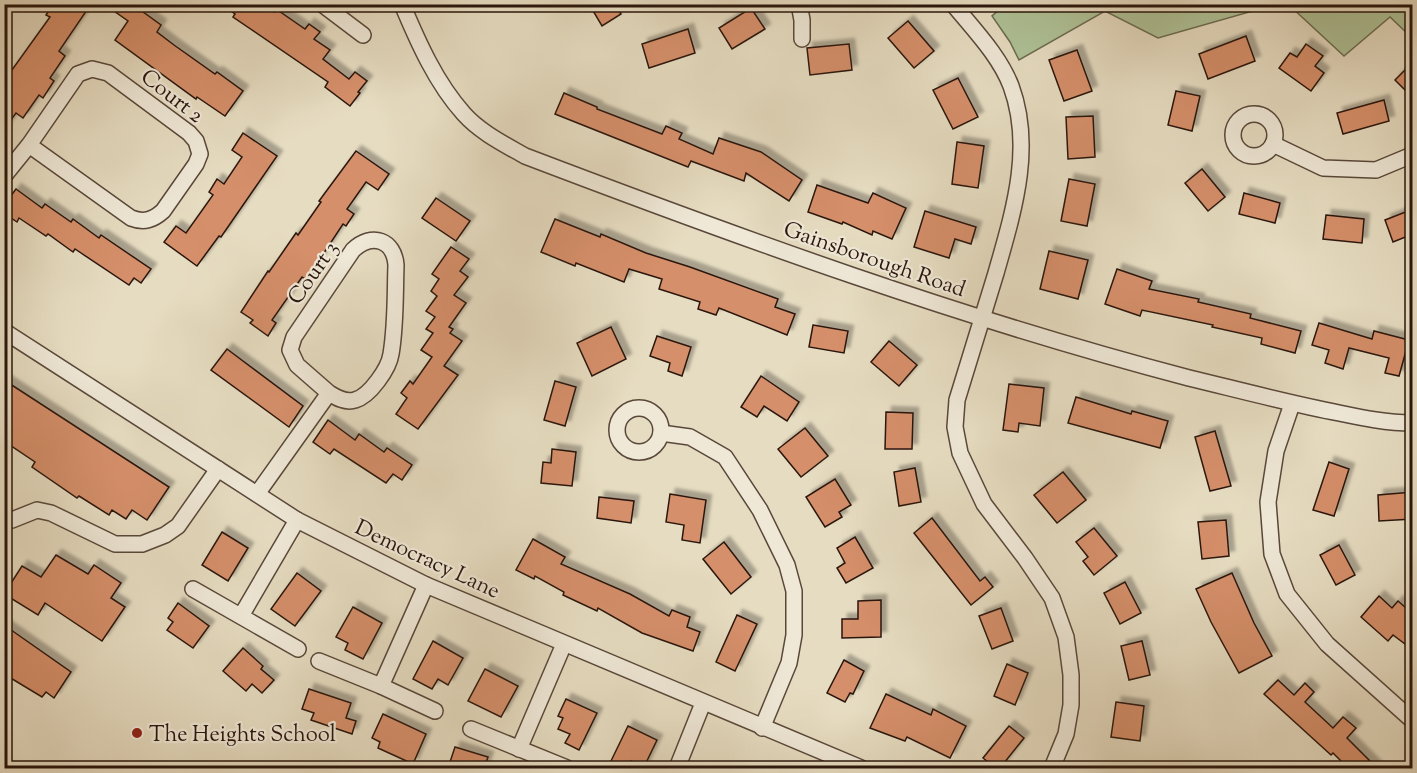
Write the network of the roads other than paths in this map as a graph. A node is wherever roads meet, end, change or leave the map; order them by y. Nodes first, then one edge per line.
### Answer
1 (322, 4) edge
2 (402, 4) edge
3 (799, 4) edge
4 (953, 4) edge
5 (363, 35) dead end
6 (802, 39) dead end
7 (1273, 144) dead end
8 (29, 145) junction
9 (1413, 155) edge
10 (4, 176) edge
11 (982, 319) junction
12 (4, 331) edge
13 (329, 393) junction
14 (1292, 404) junction
15 (1413, 423) edge
16 (661, 433) dead end
17 (218, 469) junction
18 (257, 494) junction
19 (12, 520) dead end
20 (297, 520) junction
21 (426, 585) junction
22 (193, 589) dead end
23 (241, 616) junction
24 (564, 644) junction
25 (298, 649) dead end
26 (319, 661) dead end
27 (381, 686) junction
28 (703, 703) junction
29 (435, 711) dead end
30 (1413, 720) edge
31 (762, 728) junction
32 (471, 729) dead end
33 (519, 749) junction
34 (567, 768) edge
35 (676, 768) edge
36 (861, 768) edge
37 (1052, 768) edge

1 - 5 street
2 - 11 street, Gainsborough Road
3 - 6 street
4 - 11 street
7 - 9 street
8 - 8 street, Court 2
8 - 10 street, Court 2
11 - 14 street, Gainsborough Road
11 - 37 street
12 - 17 street, Democracy Lane
13 - 13 street, Court 3
13 - 18 street
14 - 15 street, Gainsborough Road
14 - 30 street
16 - 31 street
17 - 18 street, Democracy Lane
17 - 19 street
18 - 20 street, Democracy Lane
20 - 21 street, Democracy Lane
20 - 23 street
21 - 24 street, Democracy Lane
21 - 27 street
22 - 23 street
23 - 25 street
24 - 28 street, Democracy Lane
24 - 33 street
26 - 27 street
27 - 29 street
28 - 31 street, Democracy Lane
28 - 35 street
31 - 36 street, Democracy Lane
32 - 33 street
33 - 34 street

